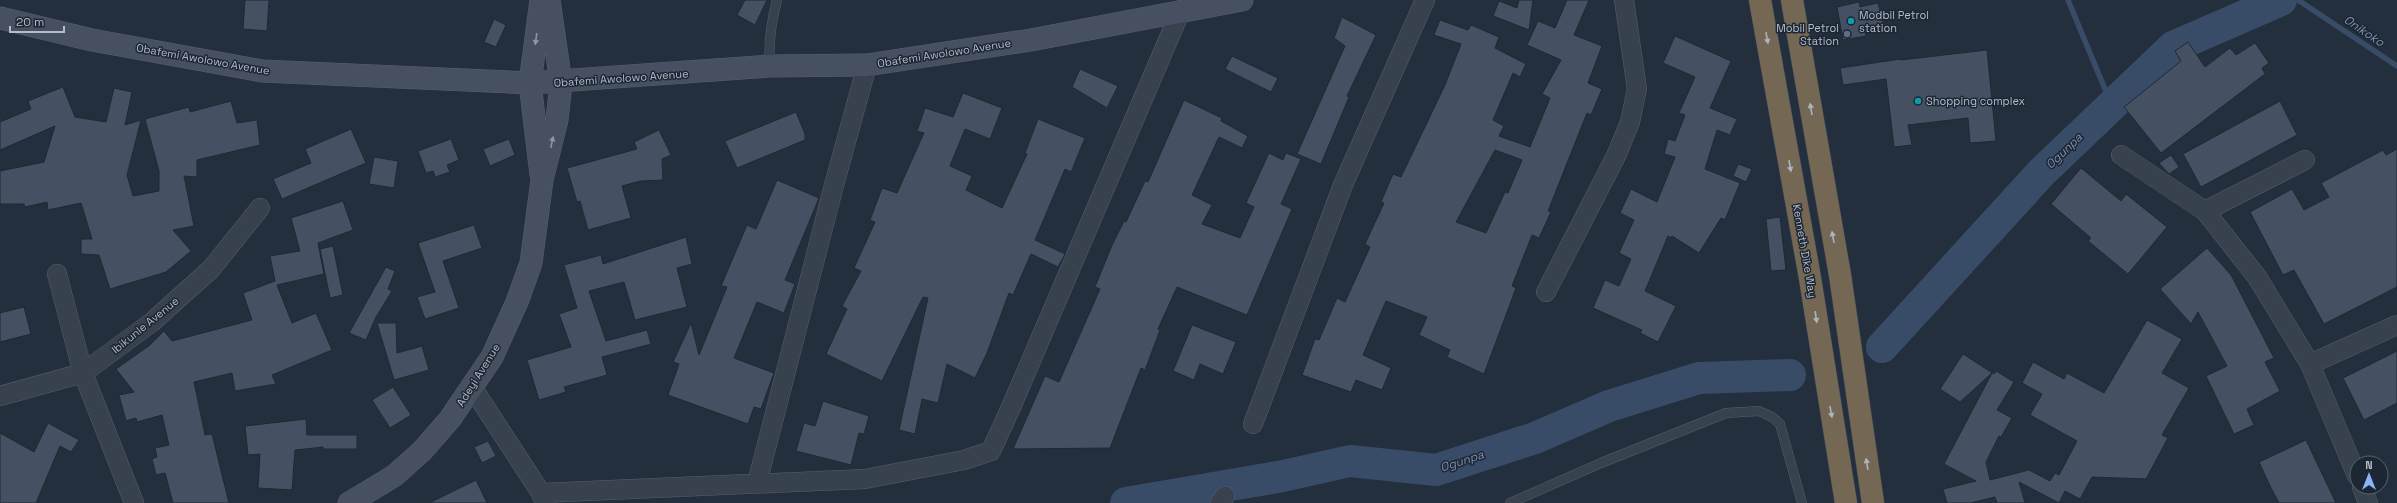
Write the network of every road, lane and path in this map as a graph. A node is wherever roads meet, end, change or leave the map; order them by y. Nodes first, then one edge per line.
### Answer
1 (541, 0) edge
2 (549, 0) edge
3 (777, 0) edge
4 (1242, 0) edge
5 (1425, 0) edge
6 (1624, 0) edge
7 (1760, 0) edge
8 (1792, 0) edge
9 (1181, 10) junction
10 (0, 18) edge
11 (867, 65) junction
12 (770, 66) junction
13 (530, 83) junction
14 (561, 83) junction
15 (2121, 155) dead end
16 (2305, 160) dead end
17 (542, 180) junction
18 (260, 208) dead end
19 (2205, 211) junction
20 (57, 274) dead end
21 (1546, 292) dead end
22 (2397, 325) edge
23 (2310, 364) junction
24 (83, 373) junction
25 (472, 388) junction
26 (0, 396) edge
27 (1253, 424) dead end
28 (2349, 457) edge
29 (757, 483) junction
30 (543, 498) edge
31 (134, 503) edge
32 (349, 503) edge
33 (1510, 503) edge
34 (1802, 503) edge
35 (1846, 503) edge
36 (1873, 503) edge

1 -> 13 main road, Adeyi Avenue
2 - 14 main road, Adeyi Avenue
3 - 12 lane
4 - 9 main road, Obafemi Awolowo Avenue
5 - 27 street
6 - 21 street
7 -> 35 highway, Kenneth Dike Way
36 -> 8 highway
9 - 11 main road, Obafemi Awolowo Avenue
9 - 29 street
10 - 13 main road, Obafemi Awolowo Avenue
11 - 12 main road, Obafemi Awolowo Avenue
11 - 29 street
12 - 14 main road, Obafemi Awolowo Avenue
13 - 14 main road, Obafemi Awolowo Avenue
13 - 17 main road, Adeyi Avenue
17 -> 14 main road, Adeyi Avenue
15 - 19 street
16 - 19 street
17 - 25 main road, Adeyi Avenue
18 - 24 street, Ibikunle Avenue
19 - 23 street
20 - 24 street
22 - 23 street
23 - 28 street
24 - 26 street, Ibikunle Avenue
24 - 31 street
25 - 30 street
25 - 32 main road, Adeyi Avenue
29 - 30 street
33 - 34 lane

